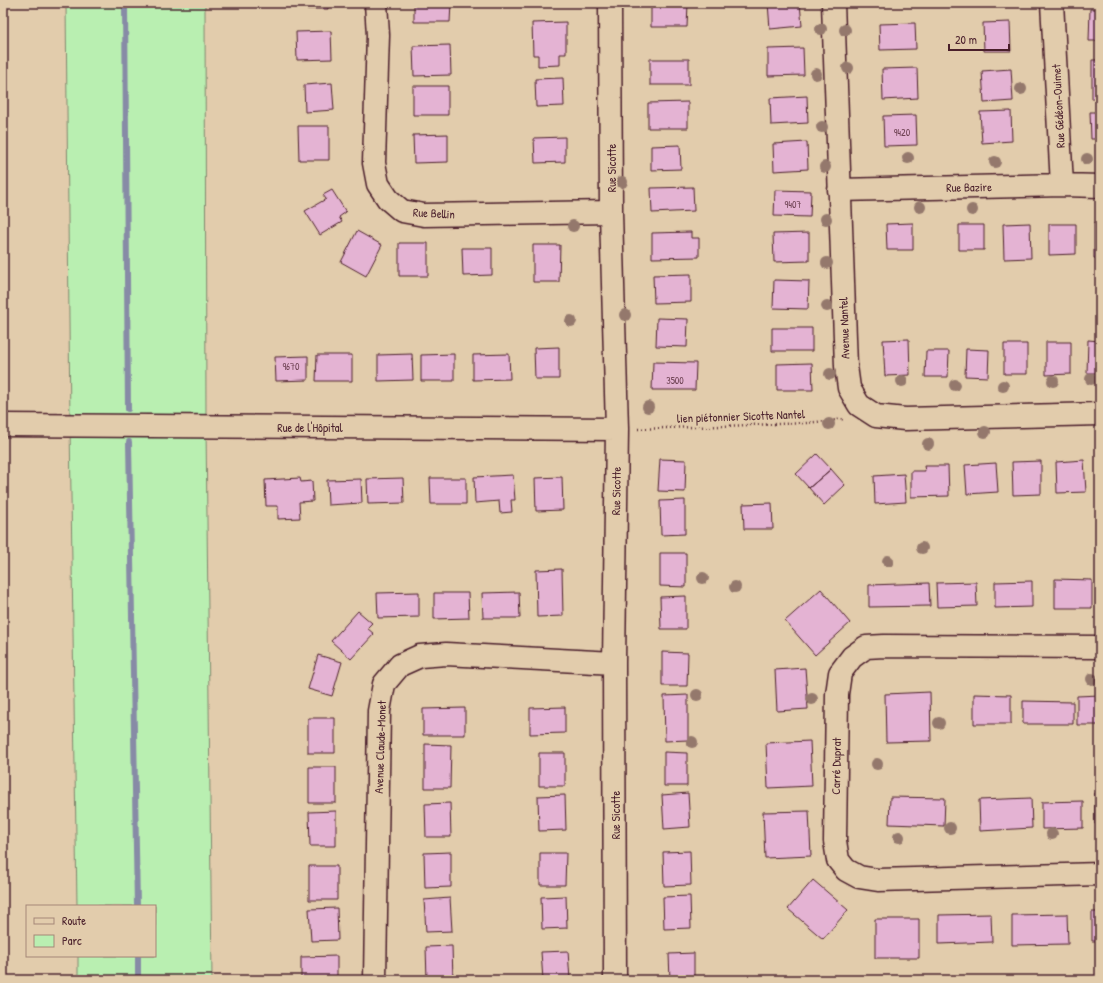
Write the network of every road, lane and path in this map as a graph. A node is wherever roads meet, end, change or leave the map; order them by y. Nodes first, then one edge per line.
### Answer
1 (376, 3) edge
2 (610, 3) edge
3 (833, 3) edge
4 (1052, 3) edge
5 (1062, 185) junction
6 (1100, 186) edge
7 (839, 190) junction
8 (611, 212) junction
9 (859, 405) junction
10 (1100, 414) edge
11 (3, 425) edge
12 (617, 429) junction
13 (1100, 646) edge
14 (614, 663) junction
15 (1100, 874) edge
16 (375, 980) edge
17 (615, 980) edge

1 - 8 street, Rue Bellin
2 - 8 street, Rue Sicotte
3 - 7 street, Avenue Nantel
4 - 5 street, Rue Gédéon-Ouimet
5 - 6 street, Rue Bazire
5 - 7 street, Rue Bazire
7 - 9 street, Avenue Nantel
8 - 12 street, Rue Sicotte
9 - 10 street, Avenue Nantel
9 - 12 path, lien piétonnier Sicotte Nantel
11 - 12 street, Rue de l'Hôpital
12 - 14 street, Rue Sicotte
13 - 15 street, Carré Duprat
14 - 16 street, Avenue Claude-Monet
14 - 17 street, Rue Sicotte

